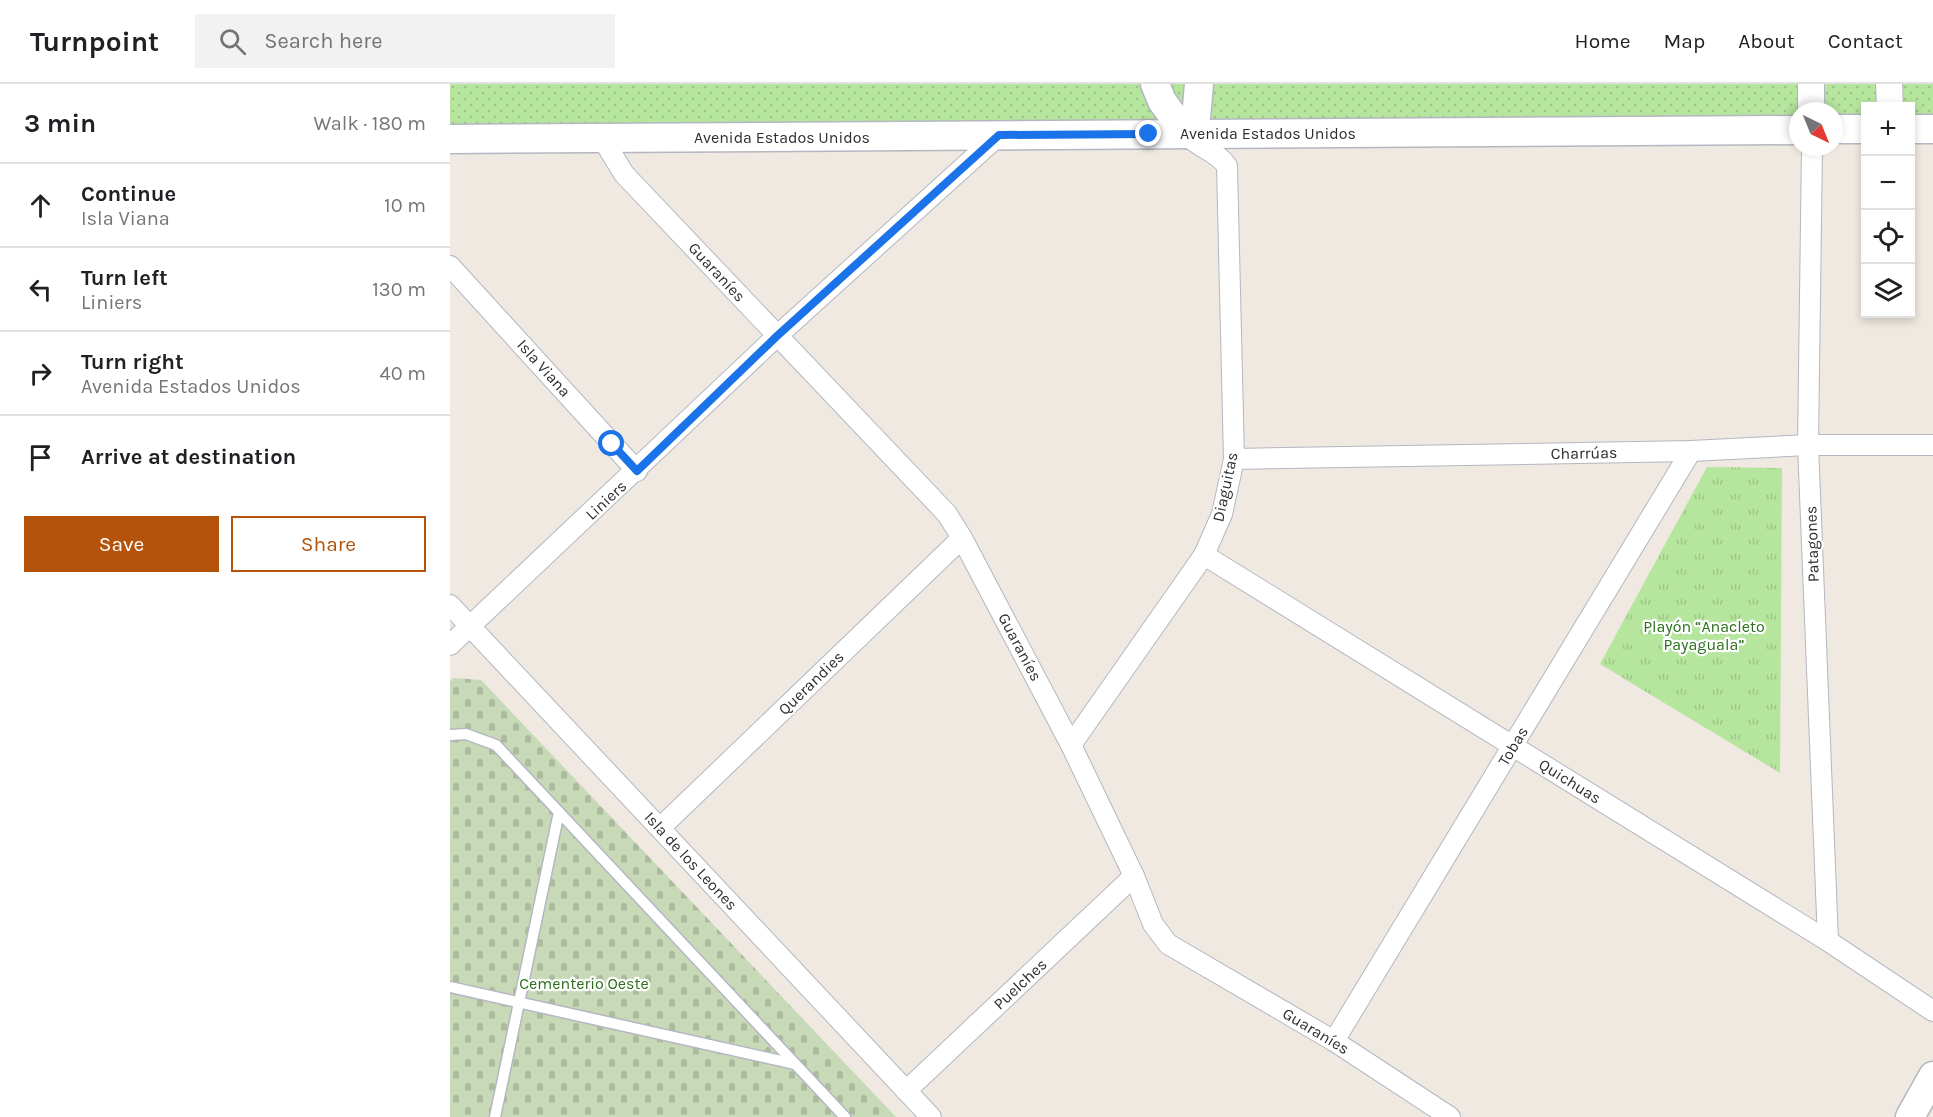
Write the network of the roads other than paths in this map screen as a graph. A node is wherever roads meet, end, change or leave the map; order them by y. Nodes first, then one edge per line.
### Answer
1 (1155, 84) edge
2 (1199, 84) edge
3 (1811, 84) edge
4 (1889, 84) edge
5 (1812, 102) edge
6 (1890, 102) edge
7 (1843, 129) edge
8 (1861, 129) edge
9 (1915, 129) edge
10 (1933, 129) edge
11 (1789, 130) edge
12 (1186, 134) junction
13 (999, 135) junction
14 (602, 138) junction
15 (450, 139) edge
16 (1812, 156) edge
17 (450, 266) edge
18 (777, 336) junction
19 (1808, 445) junction
20 (1933, 445) edge
21 (1691, 451) junction
22 (1234, 459) junction
23 (637, 471) junction
24 (962, 538) junction
25 (1204, 555) junction
26 (450, 605) edge
27 (470, 626) junction
28 (450, 645) edge
29 (450, 735) edge
30 (1071, 745) junction
31 (1514, 746) junction
32 (559, 812) junction
33 (660, 828) junction
34 (1134, 876) junction
35 (1828, 941) junction
36 (450, 987) edge
37 (520, 1004) junction
38 (1933, 1011) edge
39 (1334, 1041) junction
40 (796, 1064) junction
41 (1933, 1076) edge
42 (906, 1091) junction
43 (495, 1117) edge
44 (845, 1117) edge
45 (931, 1117) edge
46 (1450, 1117) edge
47 (1910, 1117) edge

1 - 12 main road
2 - 12 main road
3 - 5 street
4 - 6 street
7 - 8 main road
9 - 10 main road
11 - 12 main road, Avenida Estados Unidos
12 - 13 main road, Avenida Estados Unidos
12 - 22 street, Diaguitas
13 - 14 main road, Avenida Estados Unidos
13 - 18 street, Liniers
14 - 15 main road, Avenida Estados Unidos
14 - 18 street, Guaraníes
16 - 19 street, Patagones
17 - 23 street, Isla Viana
18 - 23 street, Liniers
18 - 24 street, Guaraníes
19 - 20 street, Charrúas
19 - 21 street, Charrúas
19 - 35 street, Patagones
21 - 22 street, Charrúas
21 - 31 street, Tobas
22 - 25 street, Diaguitas
23 - 27 street, Liniers
24 - 30 street, Guaraníes
24 - 33 street, Querandies
25 - 30 street, Diaguitas
25 - 31 street, Quichuas
26 - 27 street, Isla de los Leones
27 - 28 street, Liniers
27 - 33 street, Isla de los Leones
29 - 32 lane
30 - 34 street, Guaraníes
31 - 35 street, Quichuas
31 - 39 street, Tobas
32 - 37 lane
32 - 40 lane
33 - 42 street, Isla de los Leones
34 - 39 street, Guaraníes
34 - 42 street, Puelches
35 - 38 street, Quichuas
36 - 37 lane
37 - 40 lane
37 - 43 lane
39 - 46 street, Guaraníes
40 - 44 lane
41 - 47 main road
42 - 45 street, Isla de los Leones

